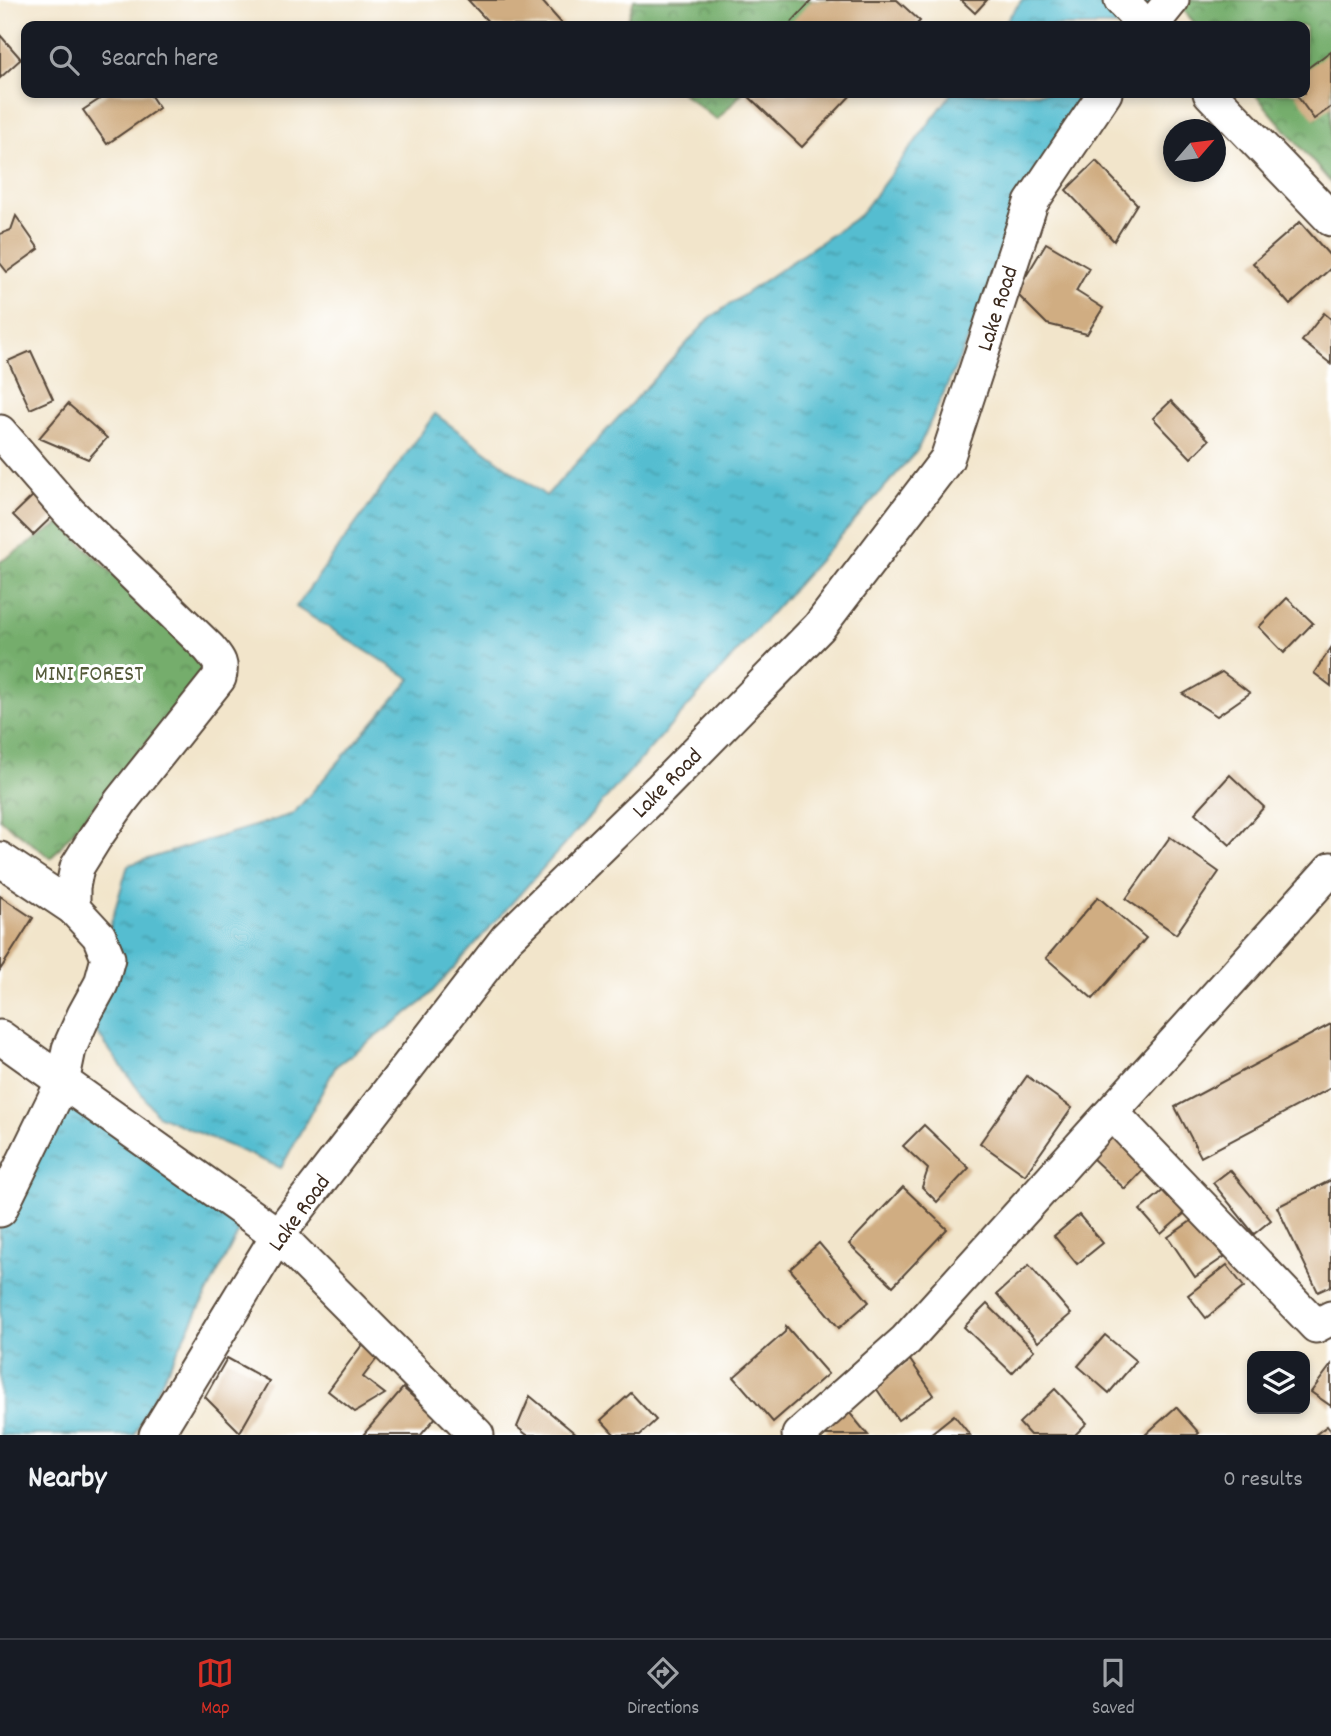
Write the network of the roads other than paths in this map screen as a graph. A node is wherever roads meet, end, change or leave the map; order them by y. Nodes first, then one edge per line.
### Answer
1 (1121, 0) edge
2 (1172, 0) edge
3 (1143, 21) edge
4 (1153, 21) edge
5 (1102, 98) edge
6 (1215, 98) edge
7 (1331, 219) edge
8 (0, 432) edge
9 (0, 859) edge
10 (1331, 869) edge
11 (73, 908) junction
12 (0, 1037) edge
13 (62, 1083) junction
14 (1112, 1113) junction
15 (0, 1210) edge
16 (278, 1235) junction
17 (1331, 1318) edge
18 (156, 1435) edge
19 (477, 1435) edge
20 (799, 1435) edge

1 - 3 street
2 - 4 street
5 - 16 street, Lake Road
6 - 7 street
8 - 11 street
9 - 11 street
10 - 14 street
11 - 13 street
12 - 13 street
13 - 15 street
13 - 16 street
14 - 17 street
14 - 20 street
16 - 18 street, Lake Road
16 - 19 street

